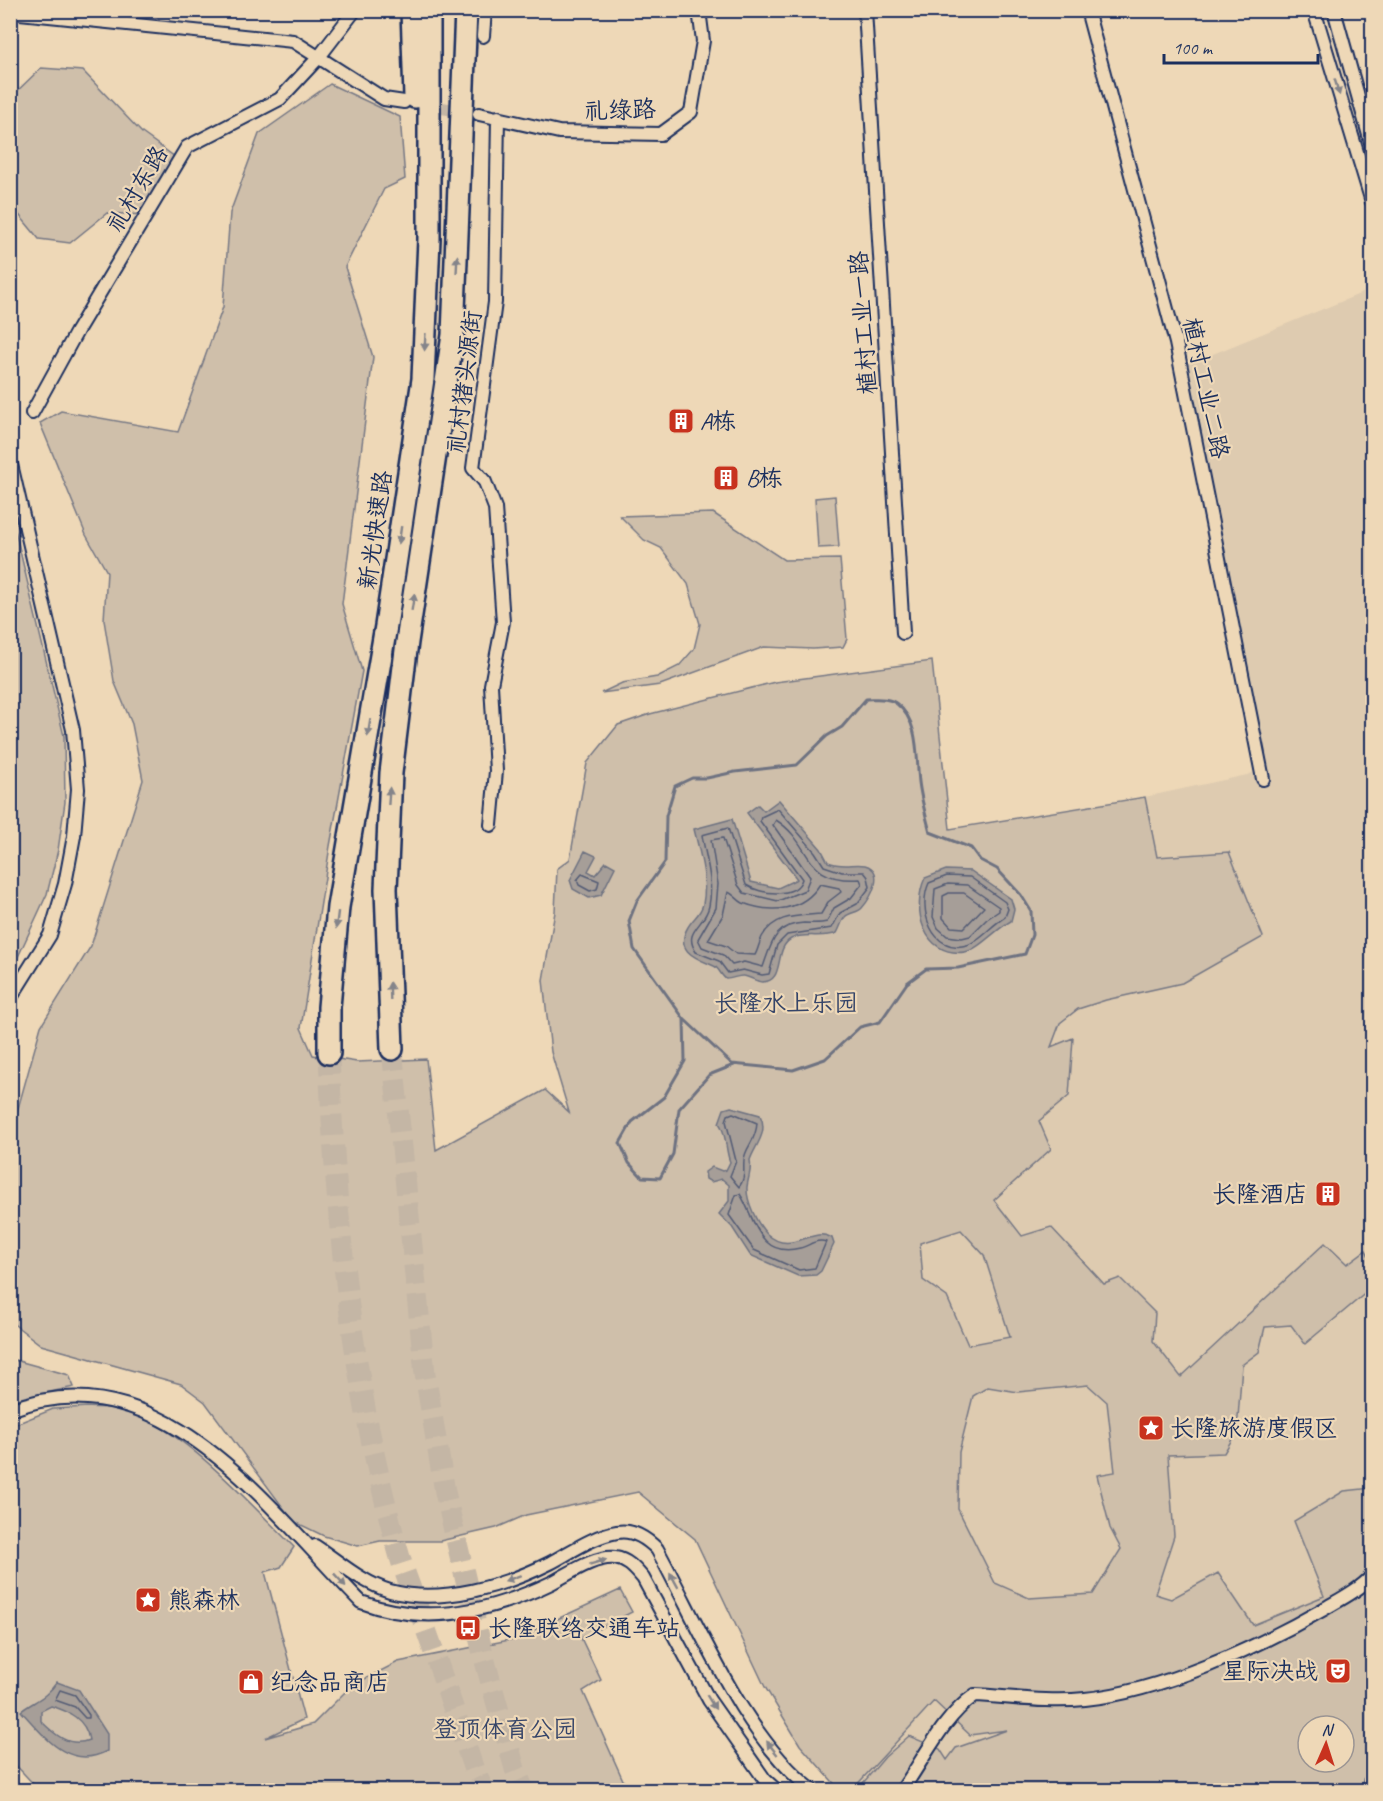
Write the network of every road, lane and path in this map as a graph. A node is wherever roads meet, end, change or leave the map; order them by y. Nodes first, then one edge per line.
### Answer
1 (355, 10) edge
2 (412, 10) edge
3 (429, 10) edge
4 (466, 10) edge
5 (485, 10) edge
6 (699, 10) edge
7 (865, 10) edge
8 (1087, 10) edge
9 (1314, 10) edge
10 (1334, 10) edge
11 (10, 12) edge
12 (483, 36) dead end
13 (319, 57) junction
14 (404, 102) dead end
15 (479, 114) tunnel mouth
16 (498, 117) junction
17 (1372, 147) edge
18 (1372, 202) edge
19 (426, 301) junction
20 (32, 413) dead end
21 (10, 460) edge
22 (903, 633) dead end
23 (1263, 779) dead end
24 (491, 825) dead end
25 (10, 999) edge
26 (392, 1049) tunnel mouth
27 (329, 1053) tunnel mouth
28 (10, 1410) edge
29 (300, 1537) junction
30 (1372, 1576) edge
31 (776, 1791) edge
32 (812, 1791) edge
33 (902, 1791) edge

1 - 13 street, 礼村东路
2 - 19 highway
3 - 19 highway, 新光快速路
26 -> 4 highway, 新光快速路
5 - 12 street
6 - 16 street, 礼绿路
7 - 22 street, 植村工业一路
8 - 23 street, 植村工业二路
9 -> 18 street
10 - 17 street
11 - 13 street
13 - 14 street
13 - 20 street, 礼村东路
15 - 16 street, 礼绿路
16 - 24 street, 礼村猪头源街
19 -> 27 highway, 新光快速路
21 - 25 street
28 - 29 street
29 -> 31 street
32 -> 29 street
30 - 33 street

